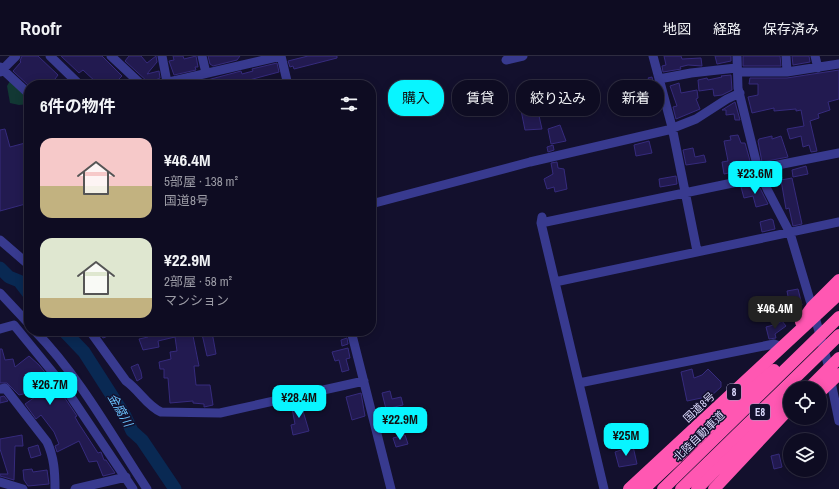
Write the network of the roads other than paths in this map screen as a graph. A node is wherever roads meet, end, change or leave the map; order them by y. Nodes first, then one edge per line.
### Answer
1 (16, 56) edge
2 (50, 56) edge
3 (111, 56) edge
4 (162, 56) edge
5 (202, 56) edge
6 (241, 56) edge
7 (281, 56) edge
8 (523, 56) edge
9 (653, 56) edge
10 (737, 56) edge
11 (786, 56) edge
12 (815, 56) edge
13 (506, 60) dead end
14 (839, 64) edge
15 (243, 65) junction
16 (818, 68) junction
17 (1, 70) edge
18 (739, 72) junction
19 (787, 72) junction
20 (206, 73) junction
21 (659, 79) junction
22 (75, 80) edge
23 (137, 80) edge
24 (167, 80) edge
25 (176, 80) edge
26 (287, 80) edge
27 (24, 90) edge
28 (740, 93) junction
29 (672, 128) junction
30 (839, 153) edge
31 (760, 173) junction
32 (685, 192) junction
33 (376, 203) edge
34 (839, 222) edge
35 (790, 233) junction
36 (0, 240) edge
37 (697, 251) junction
38 (24, 261) edge
39 (839, 280) edge
40 (555, 282) junction
41 (0, 293) edge
42 (839, 294) edge
43 (814, 312) junction
44 (839, 312) edge
45 (24, 314) edge
46 (839, 317) edge
47 (0, 329) edge
48 (839, 335) edge
49 (40, 336) edge
50 (94, 336) edge
51 (353, 336) edge
52 (839, 340) edge
53 (782, 347) junction
54 (839, 358) edge
55 (833, 375) edge
56 (364, 381) junction
57 (801, 381) edge
58 (822, 381) edge
59 (579, 384) junction
60 (0, 389) edge
61 (783, 400) edge
62 (783, 415) edge
63 (839, 421) edge
64 (784, 425) edge
65 (126, 477) junction
66 (0, 482) edge
67 (715, 488) edge
68 (23, 489) edge
69 (55, 489) edge
70 (75, 489) edge
71 (133, 489) edge
72 (147, 489) edge
73 (391, 489) edge
74 (604, 489) edge
75 (628, 489) edge
76 (644, 489) edge
77 (663, 489) edge
78 (681, 489) edge
79 (697, 489) edge

1 - 17 street
2 - 22 street
3 - 23 street
4 - 24 street
5 - 20 street
6 - 15 street
7 - 15 street
7 - 26 street
8 - 13 street
9 - 21 street
10 - 18 street
11 - 19 street
12 - 16 street
14 - 16 street
15 - 20 street
16 - 19 street
17 - 27 street
18 - 19 street
18 - 21 street
18 - 28 street
20 - 25 street
21 - 29 street
28 - 29 street
28 - 31 street
29 - 32 street
29 - 33 street
30 - 31 street
31 - 32 street
31 - 35 street
32 - 37 street
32 - 40 street
34 - 35 street
35 - 37 street
35 - 43 street
36 - 38 street
37 - 40 street
39 - 43 highway
40 - 59 street
41 - 45 street
42 - 43 highway
43 - 53 highway, 国道8号
43 - 55 street
44 - 76 highway, bridge
46 - 77 highway, 北陸自動車道 / E8, bridge
47 - 65 street
48 - 78 highway, E8, bridge
49 - 72 street
50 - 56 street
51 - 56 street
52 - 57 highway
53 - 59 street
53 - 75 highway, 国道8号 / 8
54 - 55 highway
55 - 58 highway
55 - 63 street
56 - 73 street
59 - 74 street
60 - 69 street
61 - 79 highway
62 - 67 highway
64 - 67 highway
65 - 70 street
65 - 71 street
66 - 68 street

